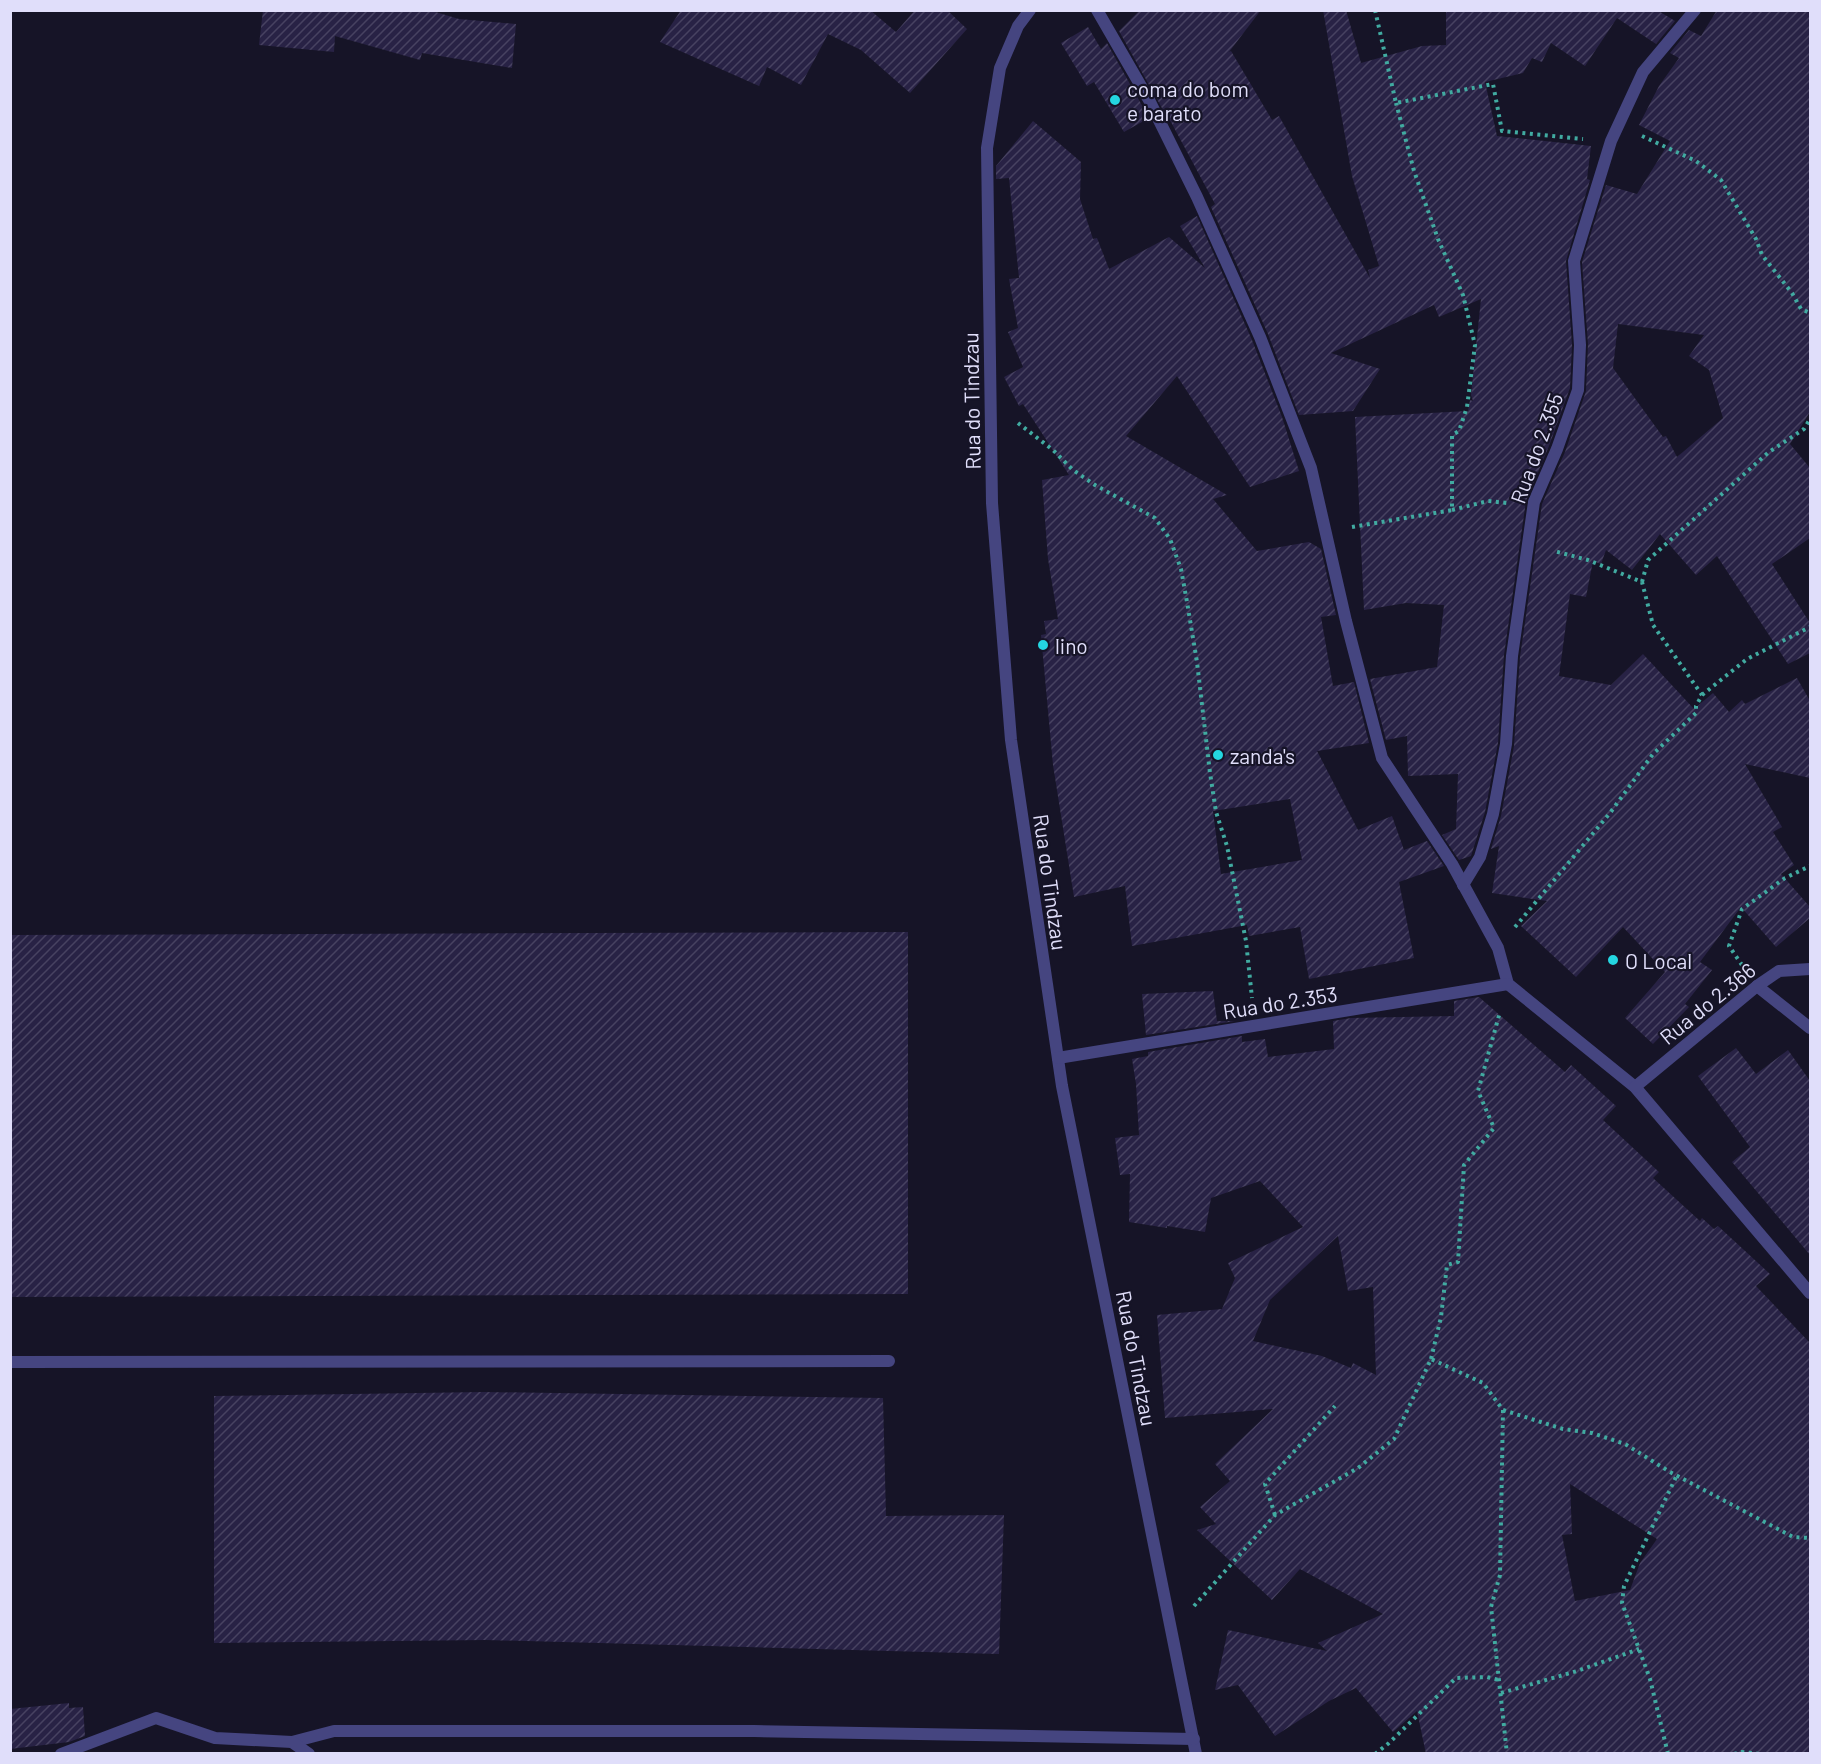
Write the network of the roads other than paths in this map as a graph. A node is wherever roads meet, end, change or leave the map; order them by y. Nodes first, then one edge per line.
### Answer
1 (1030, 10) edge
2 (1097, 10) edge
3 (1695, 10) edge
4 (1463, 885) junction
5 (1810, 969) edge
6 (1508, 984) junction
7 (1757, 986) junction
8 (1810, 1028) edge
9 (1058, 1058) junction
10 (1635, 1087) junction
11 (1810, 1293) edge
12 (889, 1361) dead end
13 (10, 1362) edge
14 (1194, 1739) junction
15 (292, 1742) junction
16 (61, 1754) edge
17 (309, 1754) edge
18 (1196, 1754) edge

1 - 9 street, Rua do Tindzau
2 - 4 street
3 - 4 street, Rua do 2.355
4 - 6 street
5 - 7 street, Rua do 2.366
6 - 9 street, Rua do 2.353
6 - 10 street
7 - 8 street
7 - 10 street, Rua do 2.366
9 - 14 street, Rua do Tindzau
10 - 11 street
12 - 13 street
14 - 15 street
14 - 18 street, Rua do Tindzau
15 - 16 street
15 - 17 street

